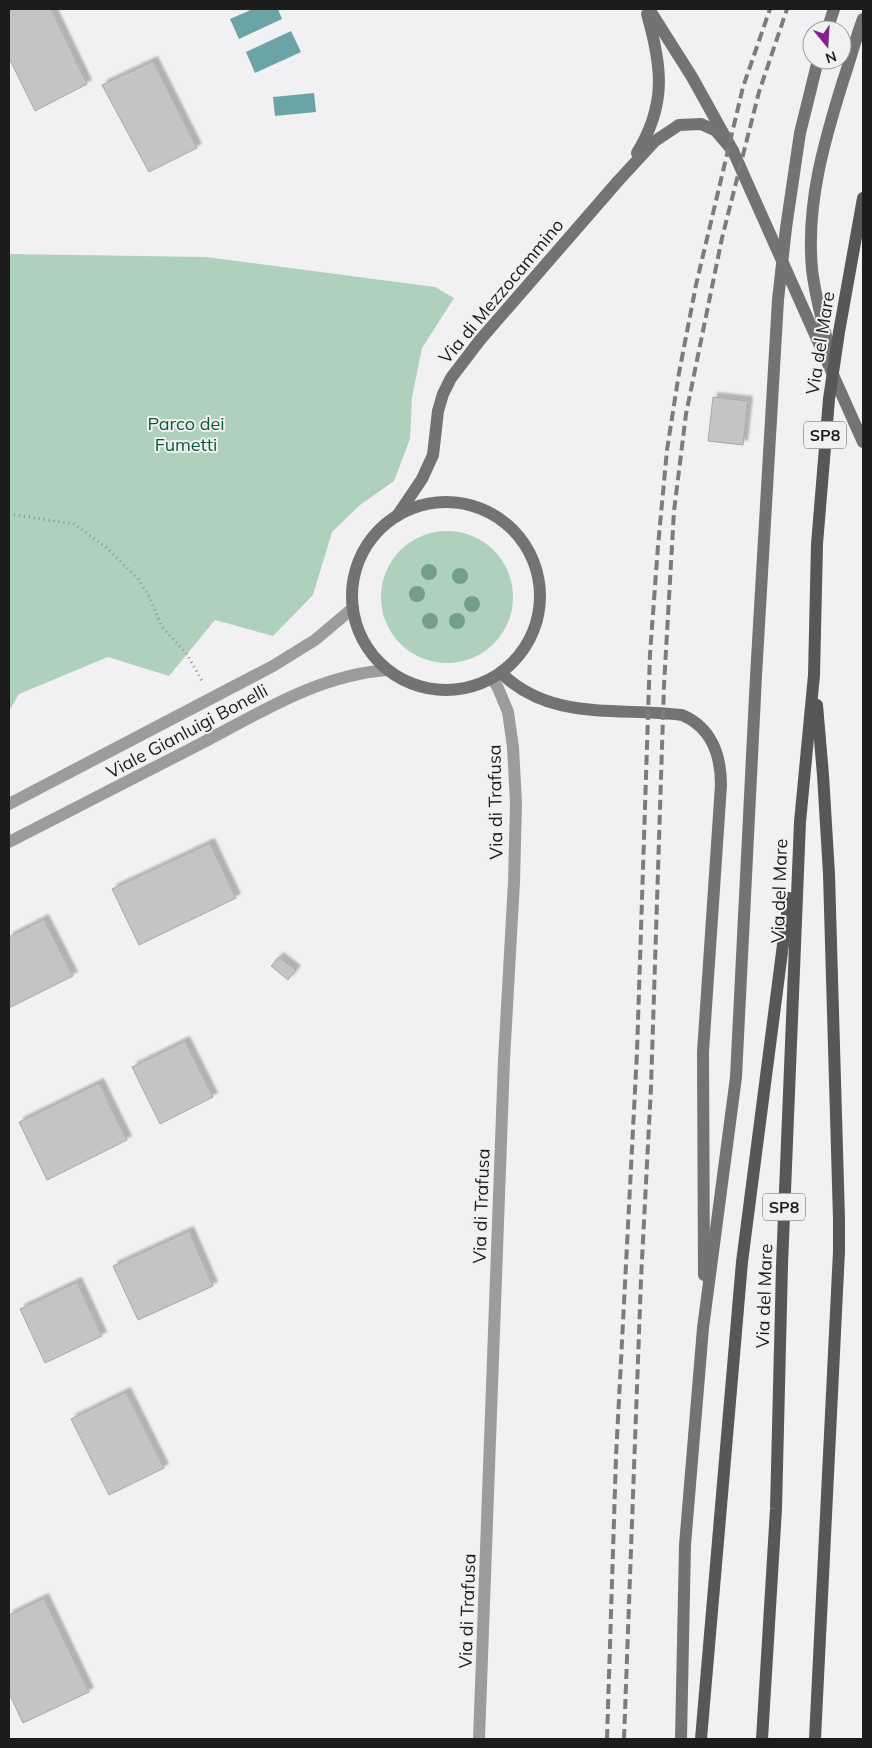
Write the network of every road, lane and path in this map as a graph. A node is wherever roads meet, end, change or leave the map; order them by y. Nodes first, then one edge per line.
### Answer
1 (647, 9) edge
2 (863, 19) edge
3 (815, 70) edge
4 (733, 150) junction
5 (618, 180) junction
6 (863, 198) edge
7 (840, 387) junction
8 (863, 442) edge
9 (9, 514) edge
10 (397, 516) junction
11 (353, 608) junction
12 (388, 670) junction
13 (496, 675) junction
14 (814, 675) junction
15 (212, 699) junction
16 (9, 804) edge
17 (800, 822) junction
18 (9, 842) edge
19 (703, 1328) junction
20 (480, 1739) edge
21 (681, 1739) edge
22 (701, 1739) edge
23 (762, 1739) edge
24 (815, 1739) edge

1 - 4 main road, Via di Mezzocammino
1 - 5 main road, Via di Mezzocammino
2 - 7 main road
3 - 19 main road
4 - 5 main road, Via di Mezzocammino
4 - 7 main road
5 - 10 main road, Via di Mezzocammino
6 - 14 main road, Via del Mare / SP8
7 - 8 main road
9 - 15 path
10 - 11 main road
10 - 13 main road
11 - 12 main road
11 - 15 street, Viale Gianluigi Bonelli
12 - 13 main road
12 - 18 street, Viale Gianluigi Bonelli
13 - 19 main road
13 - 20 street, Via di Trafusa
14 - 17 main road, Via del Mare / SP8
14 - 24 main road, Via del Mare / SP8
15 - 16 street, Viale Gianluigi Bonelli
17 - 22 main road
17 - 23 main road, Via del Mare / SP8
19 - 21 main road

